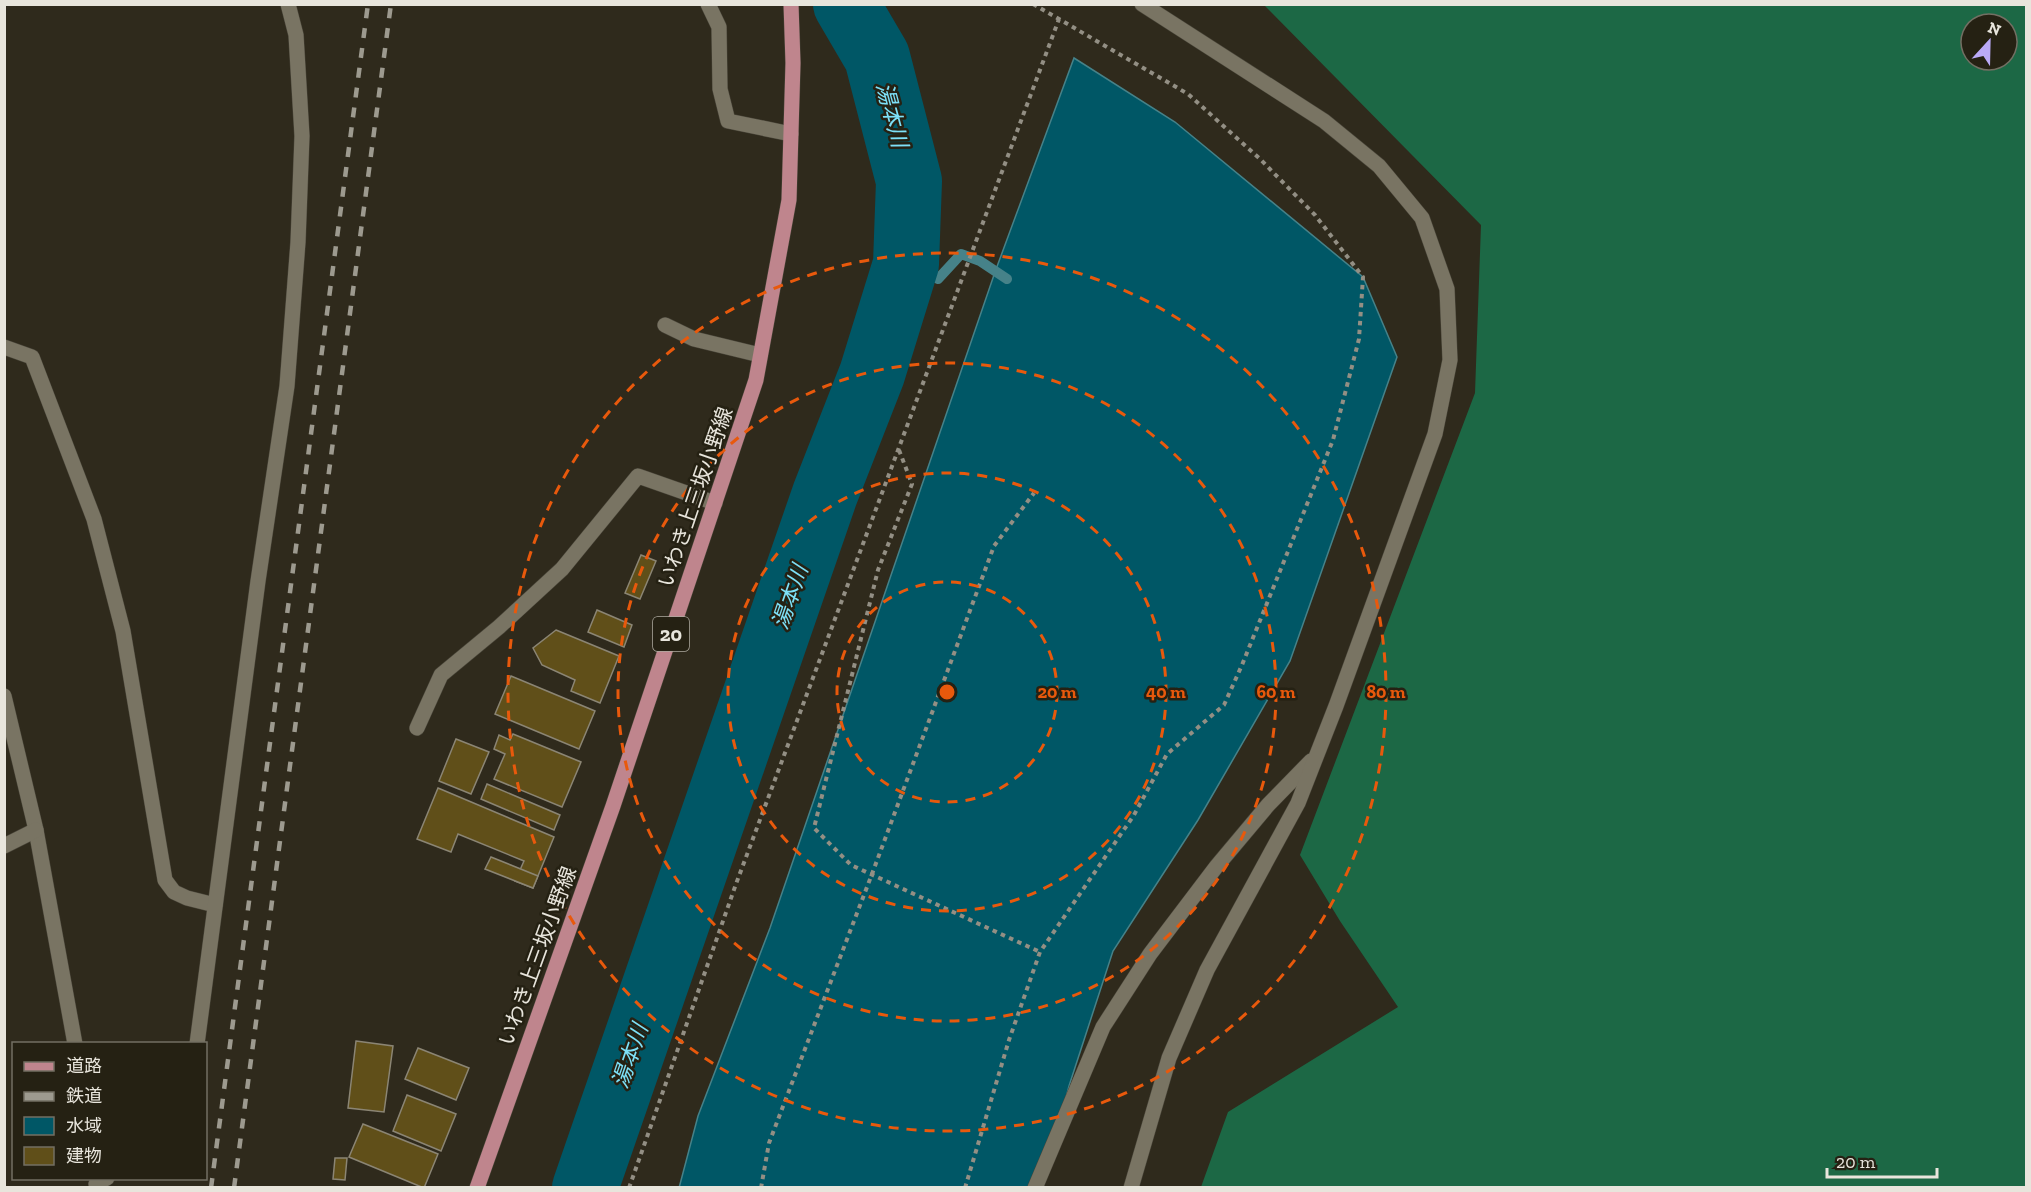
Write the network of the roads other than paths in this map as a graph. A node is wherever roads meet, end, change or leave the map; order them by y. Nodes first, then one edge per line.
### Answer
1 (288, 4) edge
2 (708, 4) edge
3 (791, 4) edge
4 (1142, 4) edge
5 (791, 134) junction
6 (665, 325) dead end
7 (4, 347) edge
8 (760, 355) junction
9 (715, 503) junction
10 (4, 696) edge
11 (417, 728) dead end
12 (1317, 755) junction
13 (36, 831) junction
14 (4, 846) edge
15 (215, 905) junction
16 (75, 1042) edge
17 (197, 1042) edge
18 (477, 1188) edge
19 (1035, 1188) edge
20 (1131, 1188) edge

1 - 15 street
2 - 5 street
3 - 5 main road, いわき上三坂小野線 / 20
4 - 12 street
5 - 8 main road, いわき上三坂小野線 / 20
6 - 8 street
7 - 15 street
8 - 9 main road, いわき上三坂小野線 / 20
9 - 11 street
9 - 18 main road, いわき上三坂小野線 / 20
10 - 13 street
12 - 19 street
12 - 20 street
13 - 14 street
13 - 16 street
15 - 17 street

